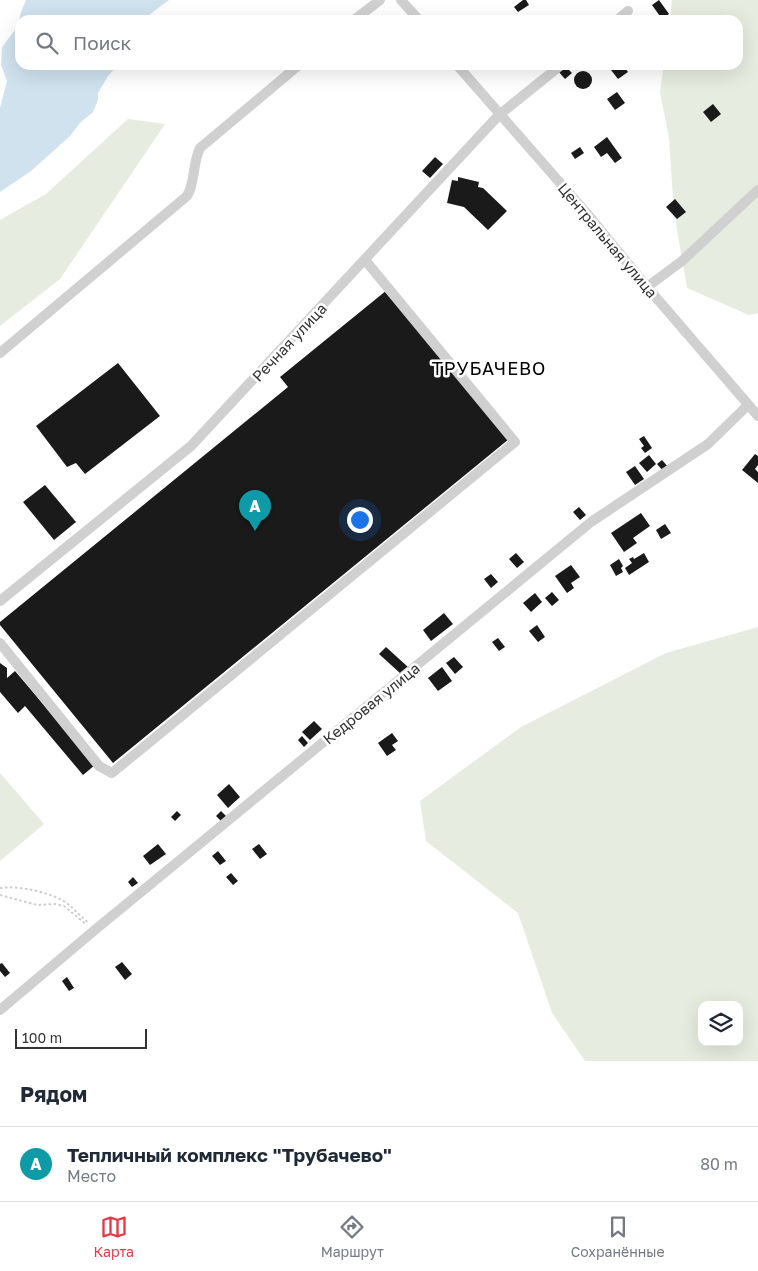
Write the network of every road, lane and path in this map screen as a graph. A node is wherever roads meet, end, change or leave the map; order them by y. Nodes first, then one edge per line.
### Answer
1 (380, 0) edge
2 (401, 0) edge
3 (628, 11) dead end
4 (360, 15) edge
5 (414, 15) edge
6 (623, 15) edge
7 (293, 70) edge
8 (461, 70) edge
9 (555, 70) edge
10 (499, 115) junction
11 (758, 190) edge
12 (365, 260) junction
13 (648, 287) junction
14 (0, 353) edge
15 (748, 405) junction
16 (758, 416) edge
17 (0, 601) edge
18 (0, 643) edge
19 (0, 888) edge
20 (0, 895) edge
21 (96, 928) junction
22 (0, 1010) edge

1 - 4 street
2 - 5 street
3 - 6 street
7 - 14 street
8 - 10 street, Центральная улица
9 - 10 street, Речная улица
10 - 12 street, Речная улица
10 - 13 street, Центральная улица
11 - 13 street
12 - 17 street, Речная улица
12 - 18 street
13 - 15 street, Центральная улица
15 - 16 street, Центральная улица
15 - 21 street, Кедровая улица
19 - 21 path
20 - 21 path
21 - 22 street, Кедровая улица

